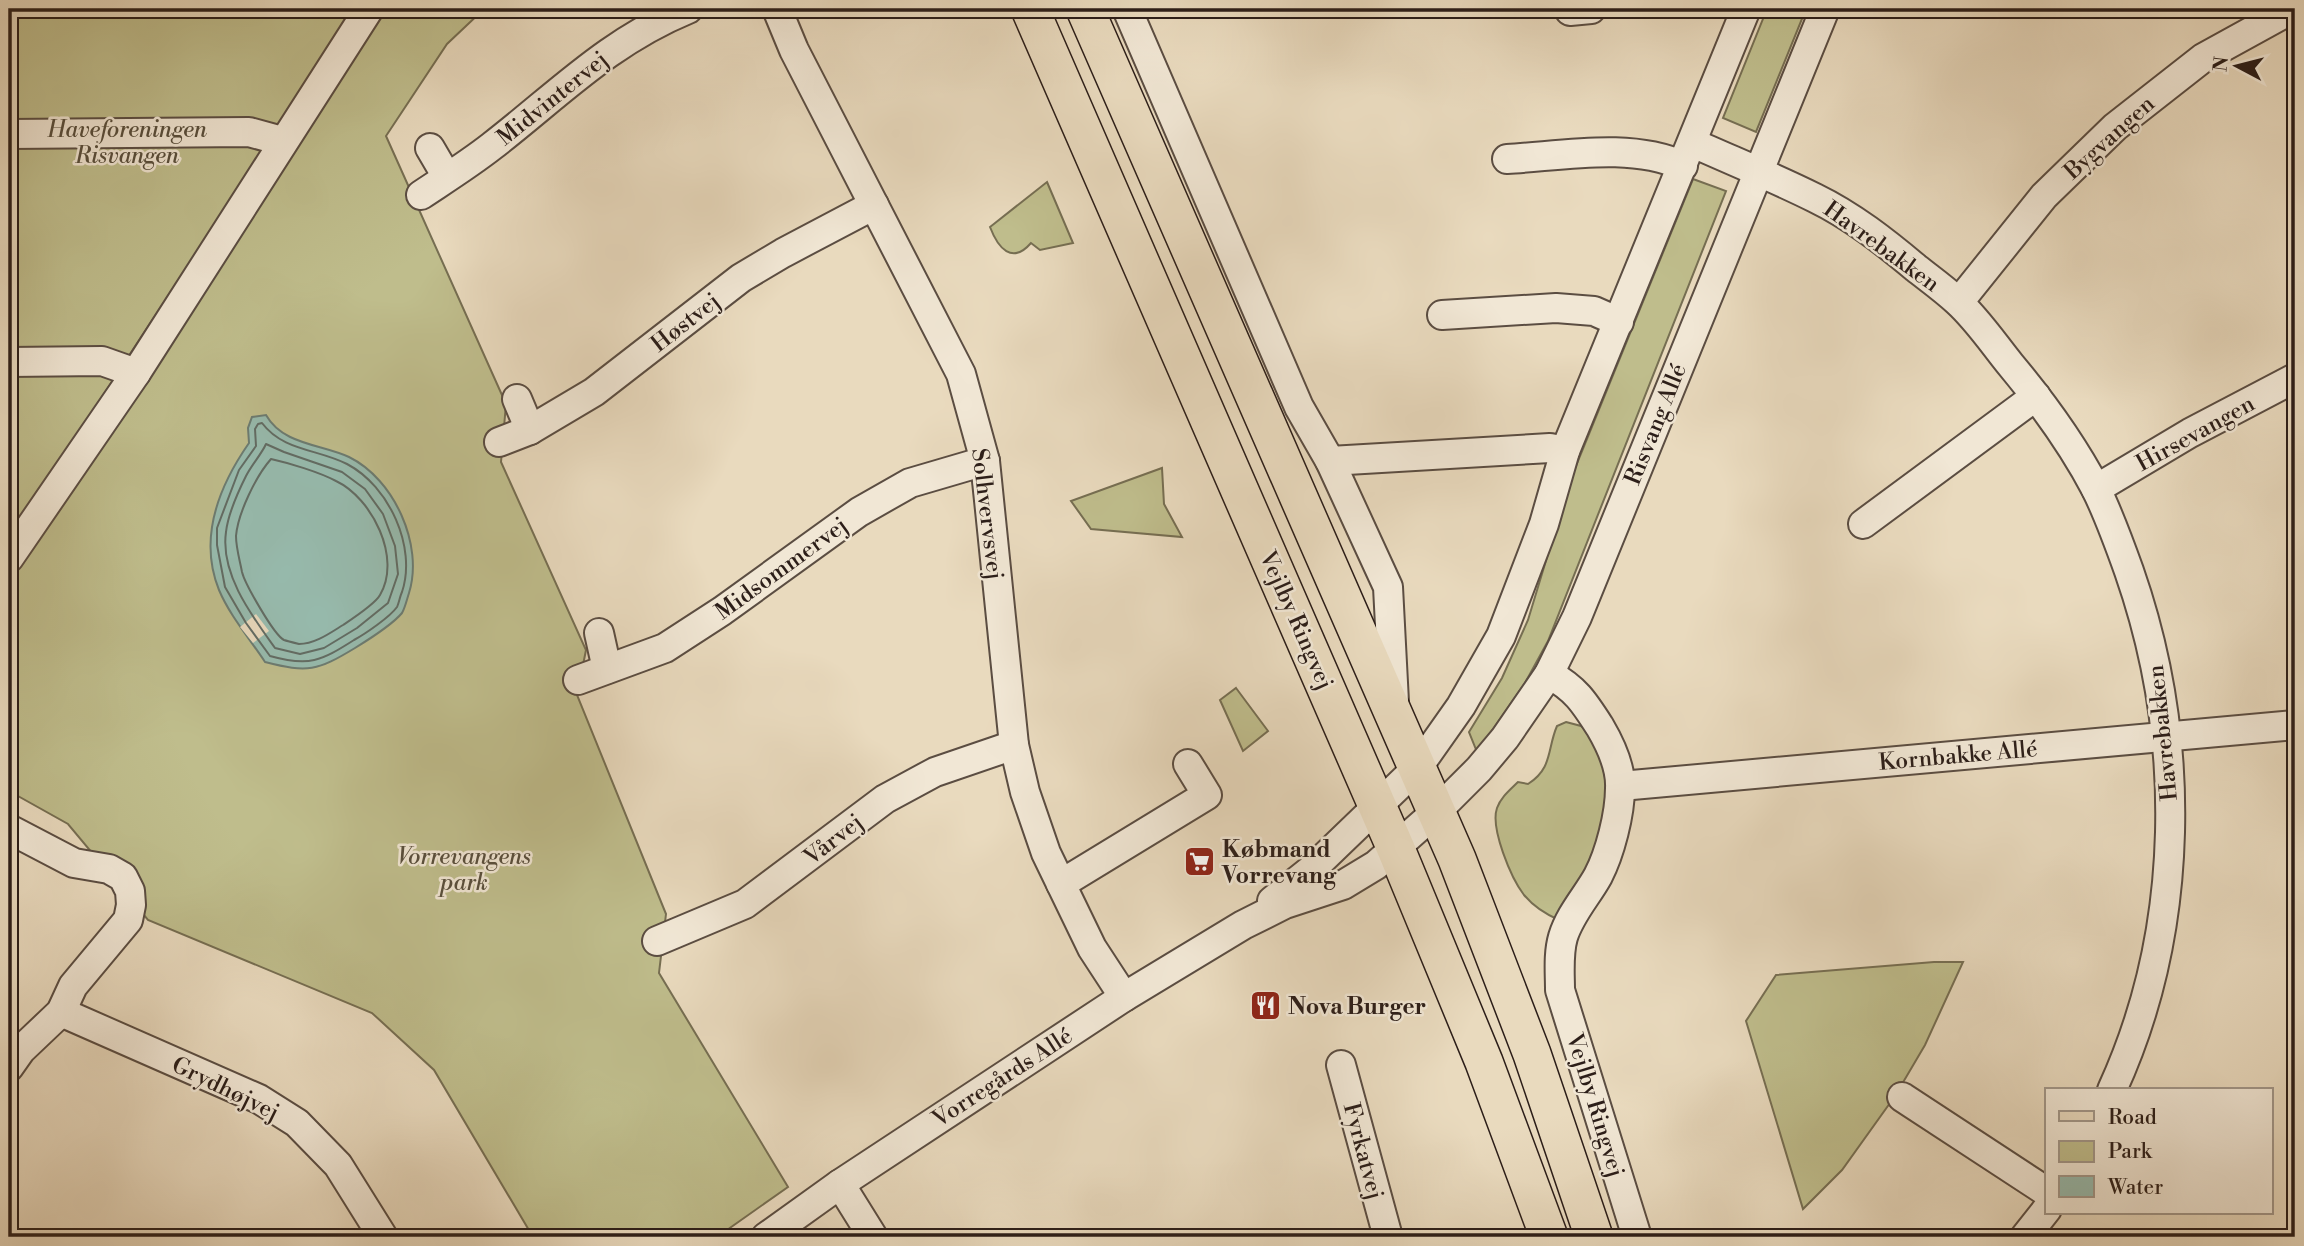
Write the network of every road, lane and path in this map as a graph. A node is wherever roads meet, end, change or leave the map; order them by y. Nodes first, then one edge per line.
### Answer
1 (369, 9) edge
2 (688, 9) edge
3 (777, 9) edge
4 (1030, 9) edge
5 (1085, 9) edge
6 (1127, 9) edge
7 (1825, 9) edge
8 (1742, 10) edge
9 (2274, 13) edge
10 (9, 134) edge
11 (282, 141) junction
12 (430, 148) dead end
13 (1688, 154) junction
14 (1507, 159) dead end
15 (1759, 172) junction
16 (447, 177) junction
17 (421, 195) dead end
18 (874, 205) junction
19 (1959, 302) junction
20 (1442, 315) dead end
21 (1619, 322) junction
22 (9, 362) edge
23 (136, 373) junction
24 (2295, 378) edge
25 (2036, 396) junction
26 (517, 399) dead end
27 (530, 429) junction
28 (499, 442) dead end
29 (1565, 451) junction
30 (985, 461) junction
31 (1330, 461) junction
32 (2096, 489) junction
33 (1863, 524) dead end
34 (9, 558) edge
35 (599, 633) dead end
36 (607, 669) junction
37 (1549, 674) junction
38 (578, 680) dead end
39 (1394, 712) junction
40 (2295, 725) edge
41 (2167, 737) junction
42 (1014, 745) junction
43 (1188, 764) dead end
44 (1418, 767) junction
45 (1620, 786) junction
46 (1378, 806) junction
47 (1437, 811) junction
48 (9, 829) edge
49 (1396, 849) junction
50 (1061, 884) junction
51 (1243, 925) junction
52 (657, 940) dead end
53 (1124, 997) junction
54 (61, 1012) junction
55 (1341, 1065) dead end
56 (9, 1068) edge
57 (2113, 1088) edge
58 (1902, 1097) dead end
59 (840, 1184) junction
60 (2045, 1191) edge
61 (2045, 1212) edge
62 (383, 1237) edge
63 (766, 1237) edge
64 (873, 1237) edge
65 (1388, 1237) edge
66 (1549, 1237) edge
67 (1594, 1237) edge
68 (1637, 1237) edge
69 (2025, 1237) edge

1 - 11 street
2 - 16 street, Midvintervej
3 - 18 street, Solhvervsvej
4 - 46 main road, Vejlby Ringvej
5 - 39 main road, Vejlby Ringvej
6 - 31 street, Vejlby Ringvej
7 - 15 street, Risvang Allé
8 - 13 street
9 - 19 street, Bygvangen
10 - 11 street
11 - 23 street
12 - 16 street
13 - 14 street
13 - 15 street, Havrebakken
13 - 21 street
15 - 19 street, Havrebakken
15 - 37 street, Risvang Allé
16 - 17 street, Midvintervej
18 - 27 street, Høstvej
18 - 30 street, Solhvervsvej
19 - 25 street, Havrebakken
20 - 21 street
21 - 29 street
22 - 23 street
23 - 34 street
24 - 32 street, Hirsevangen
25 - 32 street, Havrebakken
25 - 33 street
26 - 27 street
27 - 28 street, Høstvej
29 - 31 street
29 - 44 street
30 - 36 street, Midsommervej
30 - 42 street, Solhvervsvej
31 - 39 street, Vejlby Ringvej
32 - 41 street, Havrebakken
35 - 36 street
36 - 38 street, Midsommervej
37 - 45 street, Vejlby Ringvej
37 - 47 street, Risvang Allé
39 - 44 main road, Vejlby Ringvej
40 - 41 street, Kornbakke Allé
41 - 45 street, Kornbakke Allé
41 - 57 street, Havrebakken
42 - 50 street, Solhvervsvej
42 - 52 street, Vårvej
43 - 50 street
44 - 46 street, Vorregårds Allé
44 - 47 main road, Vejlby Ringvej
45 - 68 street, Vejlby Ringvej
46 - 49 main road, Vejlby Ringvej
46 - 51 street, Vorregårds Allé
47 - 49 street, Risvang Allé
47 - 67 main road, Vejlby Ringvej
48 - 54 street
49 - 51 street, Vorregårds Allé
49 - 66 main road, Vejlby Ringvej
50 - 53 street, Solhvervsvej
51 - 53 street, Vorregårds Allé
53 - 59 street, Vorregårds Allé
54 - 56 street
54 - 62 street, Grydhøjvej
55 - 65 street, Fyrkatvej
58 - 60 street
59 - 63 street, Vorregårds Allé
59 - 64 street
61 - 69 street

